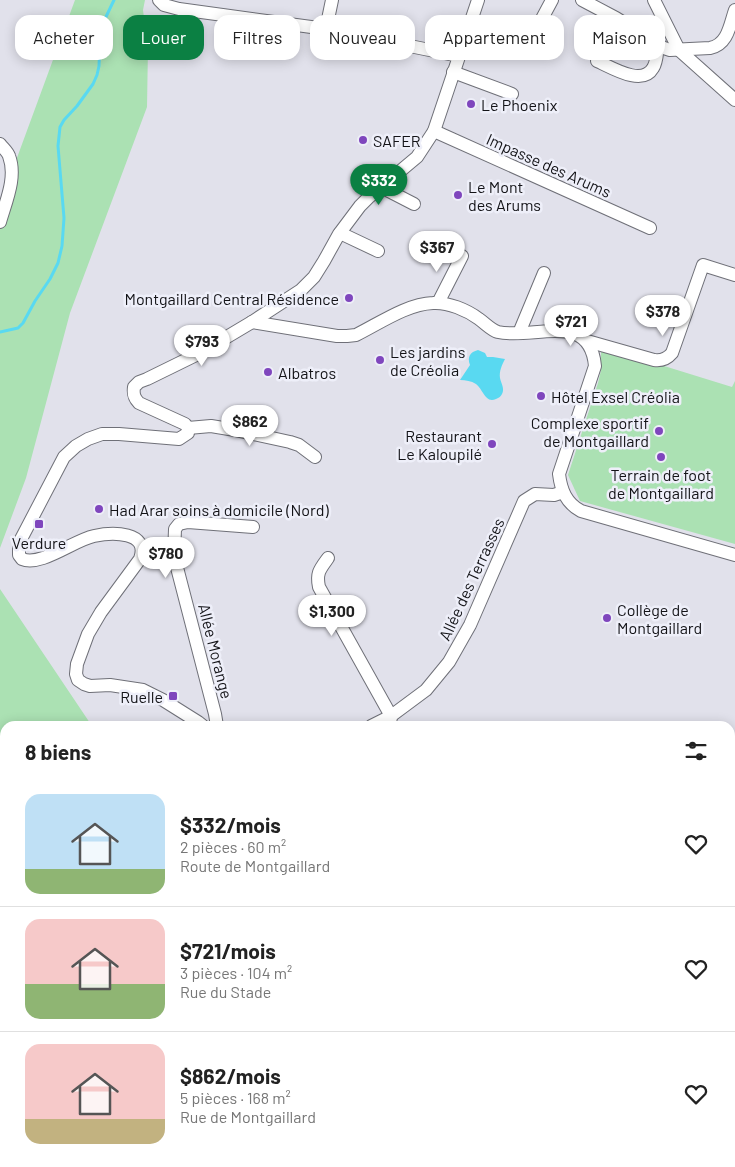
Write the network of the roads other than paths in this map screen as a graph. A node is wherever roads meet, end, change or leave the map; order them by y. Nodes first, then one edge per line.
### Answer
1 (159, 0) edge
2 (332, 0) edge
3 (478, 0) edge
4 (552, 0) edge
5 (582, 0) edge
6 (654, 0) edge
7 (735, 10) edge
8 (329, 15) edge
9 (473, 15) edge
10 (544, 15) edge
11 (610, 15) edge
12 (310, 27) edge
13 (665, 48) edge
14 (679, 50) junction
15 (458, 60) edge
16 (655, 60) edge
17 (596, 61) dead end
18 (454, 72) junction
19 (512, 94) dead end
20 (735, 100) edge
21 (434, 131) junction
22 (0, 144) edge
23 (381, 187) junction
24 (414, 204) dead end
25 (0, 222) edge
26 (650, 228) dead end
27 (340, 233) junction
28 (378, 251) dead end
29 (462, 256) dead end
30 (544, 273) dead end
31 (735, 275) edge
32 (438, 303) junction
33 (252, 322) junction
34 (519, 333) junction
35 (587, 341) junction
36 (188, 428) junction
37 (315, 458) dead end
38 (563, 492) junction
39 (253, 527) dead end
40 (142, 550) junction
41 (735, 555) edge
42 (174, 556) junction
43 (328, 558) dead end
44 (196, 721) edge
45 (216, 721) edge
46 (391, 721) edge

1 - 12 street
2 - 8 street
3 - 9 street
4 - 10 street
5 - 11 street
6 - 14 street
7 - 14 street
13 - 14 street
14 - 20 street
15 - 18 street
16 - 17 street
18 - 19 street
18 - 21 street
21 - 23 street
21 - 26 street, Impasse des Arums
22 - 25 street
23 - 24 street
23 - 27 street
27 - 28 street
27 - 33 street
29 - 32 street
30 - 34 street
31 - 35 street
32 - 33 street
32 - 34 street
33 - 36 street
34 - 35 street
35 - 38 street
36 - 37 street
36 - 40 street
38 - 41 street
38 - 46 street, Allée des Terrasses
39 - 42 street, Allée Morange
40 - 42 street
40 - 44 street
42 - 45 street, Allée Morange
43 - 46 street

